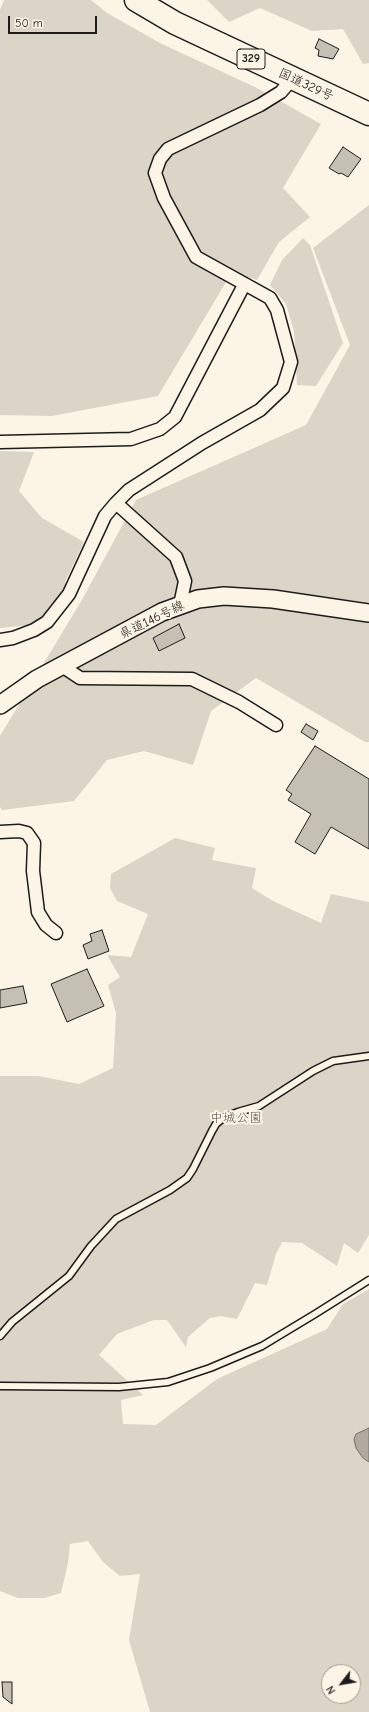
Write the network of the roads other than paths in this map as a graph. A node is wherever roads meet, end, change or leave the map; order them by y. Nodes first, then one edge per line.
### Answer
1 (136, 0) edge
2 (292, 79) junction
3 (369, 114) edge
4 (244, 285) junction
5 (0, 442) edge
6 (116, 503) junction
7 (180, 605) junction
8 (369, 613) edge
9 (0, 640) edge
10 (62, 666) junction
11 (0, 705) edge
12 (276, 725) dead end
13 (0, 832) edge
14 (56, 933) dead end
15 (369, 1056) edge
16 (369, 1280) edge
17 (0, 1336) edge
18 (0, 1386) edge

1 - 2 highway, 国道329号 / 329
2 - 3 highway, 国道329号 / 329
2 - 4 street
4 - 5 street
4 - 6 street
6 - 7 street
6 - 9 street
7 - 8 main road, 県道146号線
7 - 10 main road, 県道146号線
10 - 11 main road, 県道146号線
10 - 12 street
13 - 14 street
15 - 17 lane
16 - 18 lane

